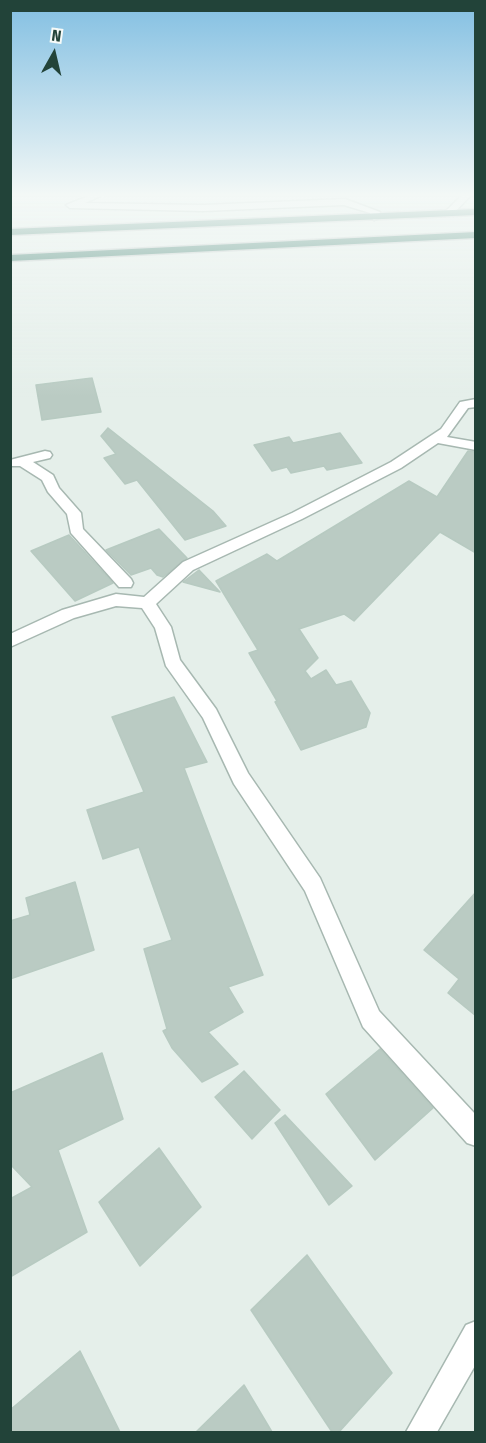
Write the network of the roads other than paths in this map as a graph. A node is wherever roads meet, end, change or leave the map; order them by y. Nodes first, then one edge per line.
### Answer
1 (476, 402) edge
2 (436, 439) junction
3 (476, 446) edge
4 (45, 455) dead end
5 (16, 463) edge
6 (125, 583) dead end
7 (147, 603) junction
8 (10, 640) edge
9 (476, 1134) edge
10 (476, 1335) edge
11 (421, 1432) edge

1 - 2 street
2 - 3 street
2 - 7 street
4 - 5 street
5 - 6 street
7 - 8 street
7 - 9 street
10 - 11 street

